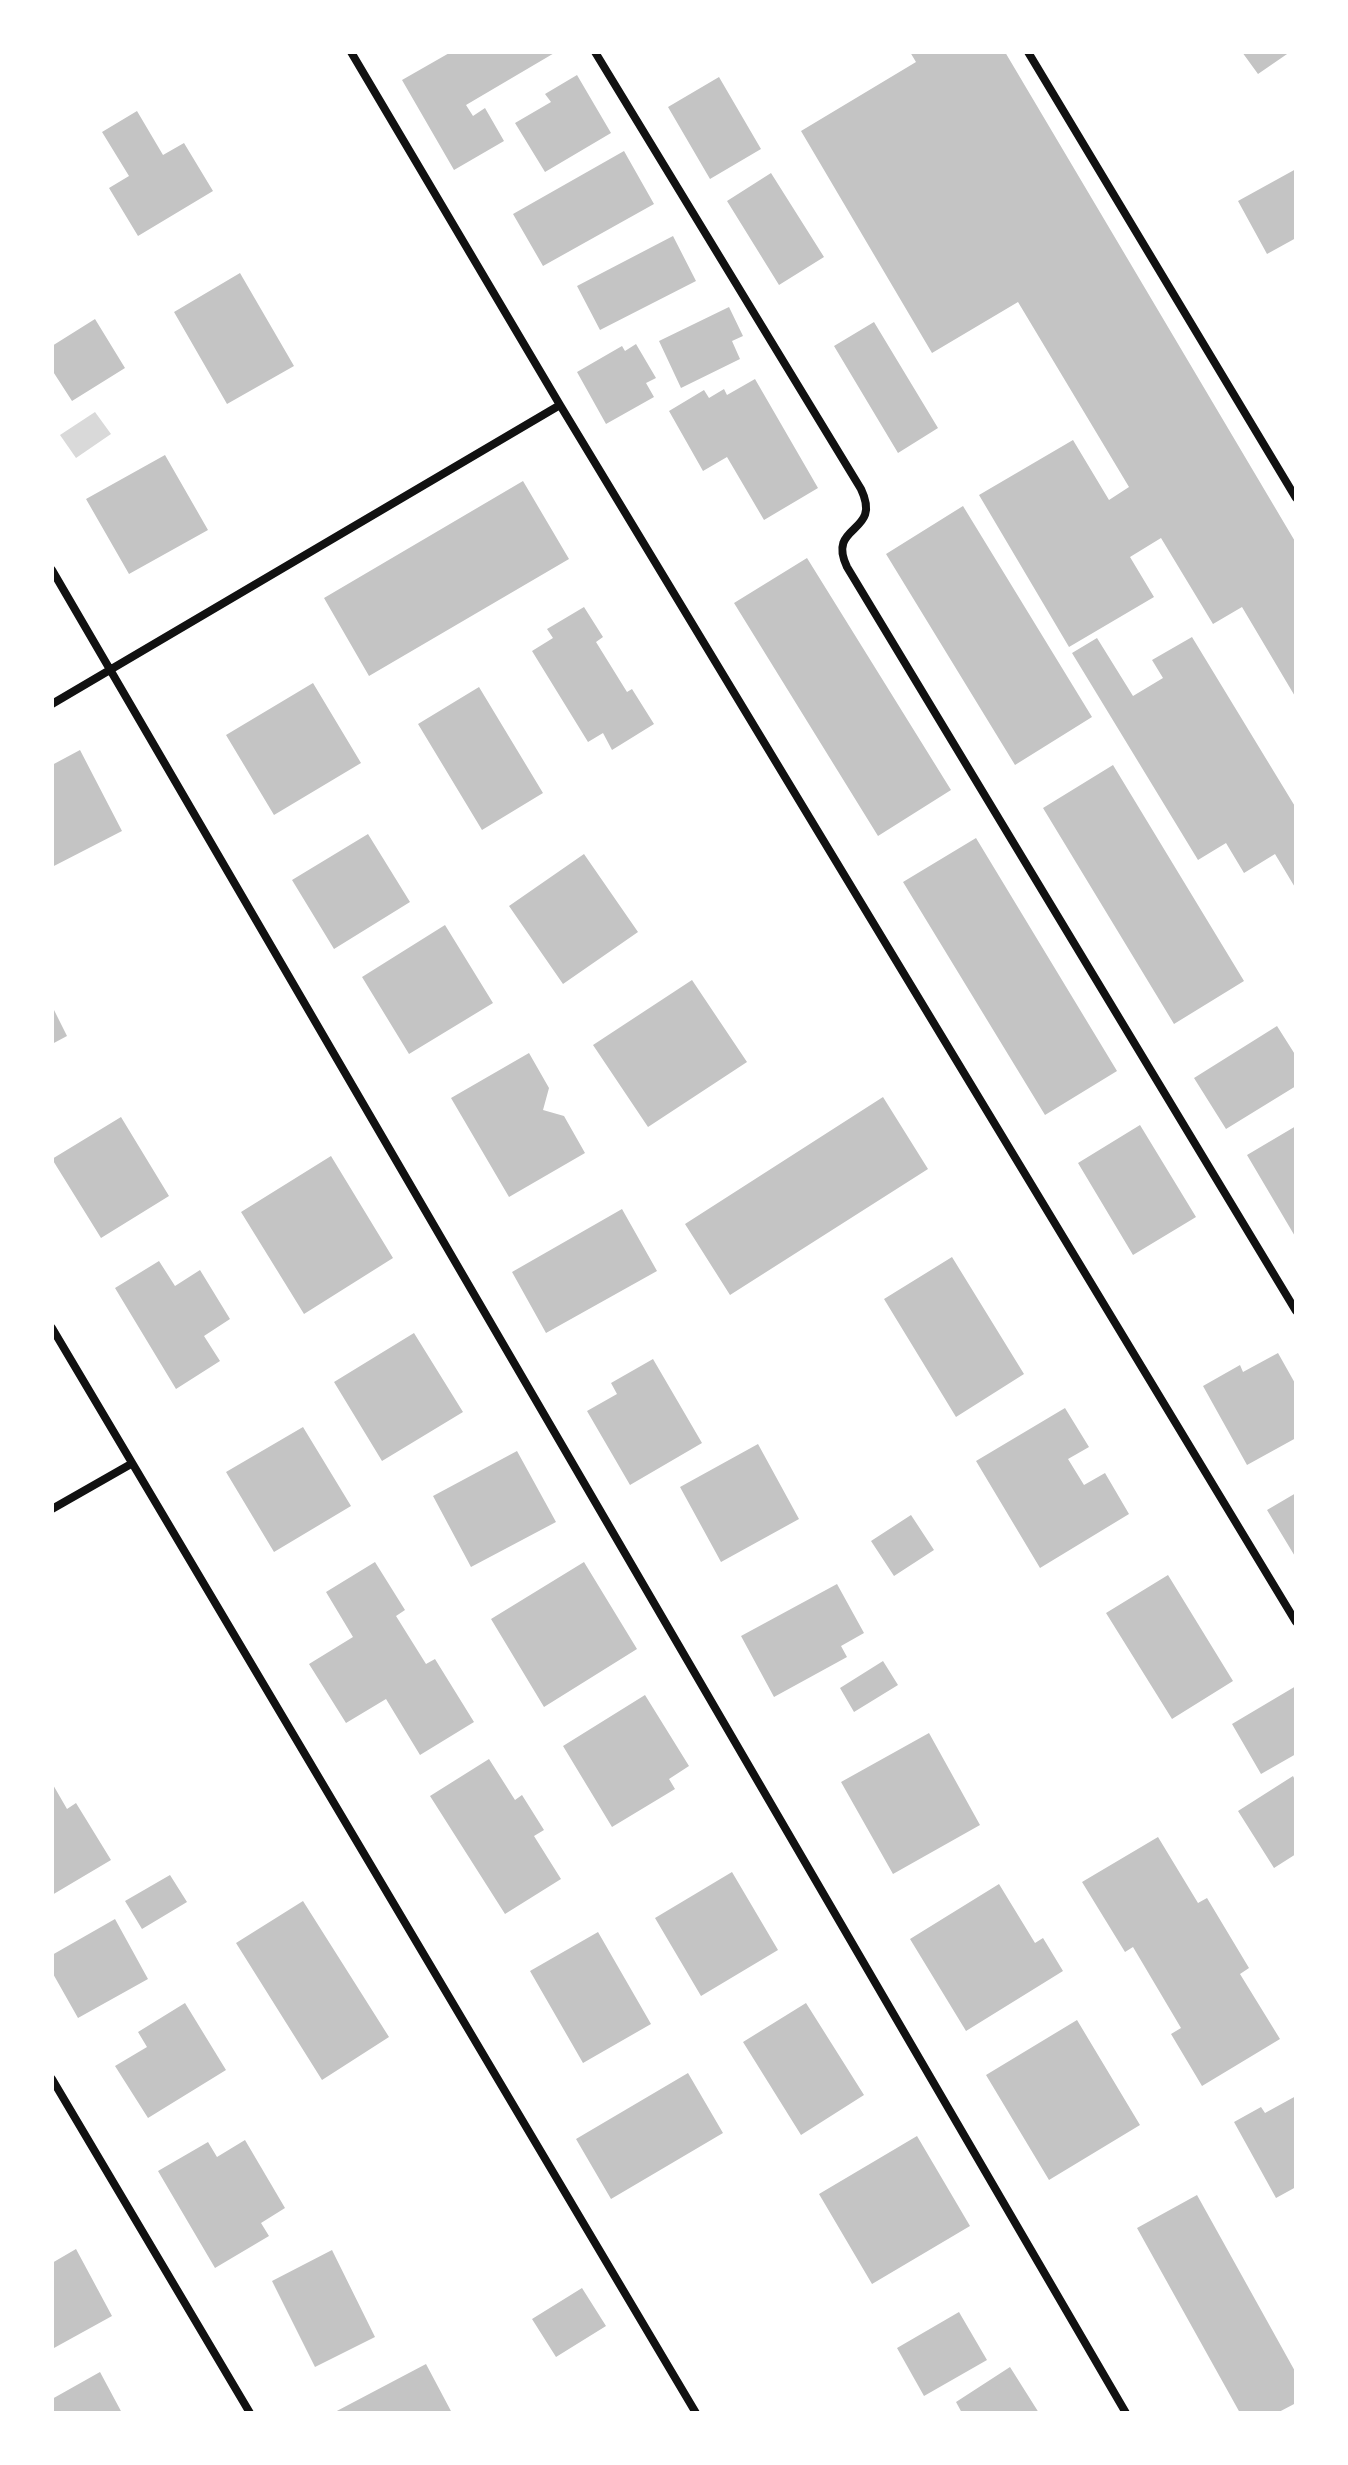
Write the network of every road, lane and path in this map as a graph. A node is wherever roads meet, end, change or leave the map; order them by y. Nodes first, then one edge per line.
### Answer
1 (351, 52) edge
2 (595, 52) edge
3 (1028, 52) edge
4 (560, 405) junction
5 (1296, 498) edge
6 (52, 570) edge
7 (110, 670) junction
8 (52, 704) edge
9 (1296, 1311) edge
10 (52, 1328) edge
11 (131, 1464) junction
12 (52, 1509) edge
13 (1296, 1622) edge
14 (52, 2079) edge
15 (250, 2413) edge
16 (696, 2413) edge
17 (1126, 2413) edge

1 - 4 street
2 - 9 street
3 - 5 street
4 - 7 street
4 - 13 street
6 - 7 street
7 - 8 street
7 - 17 street
10 - 11 street
11 - 12 street
11 - 16 street
14 - 15 street

